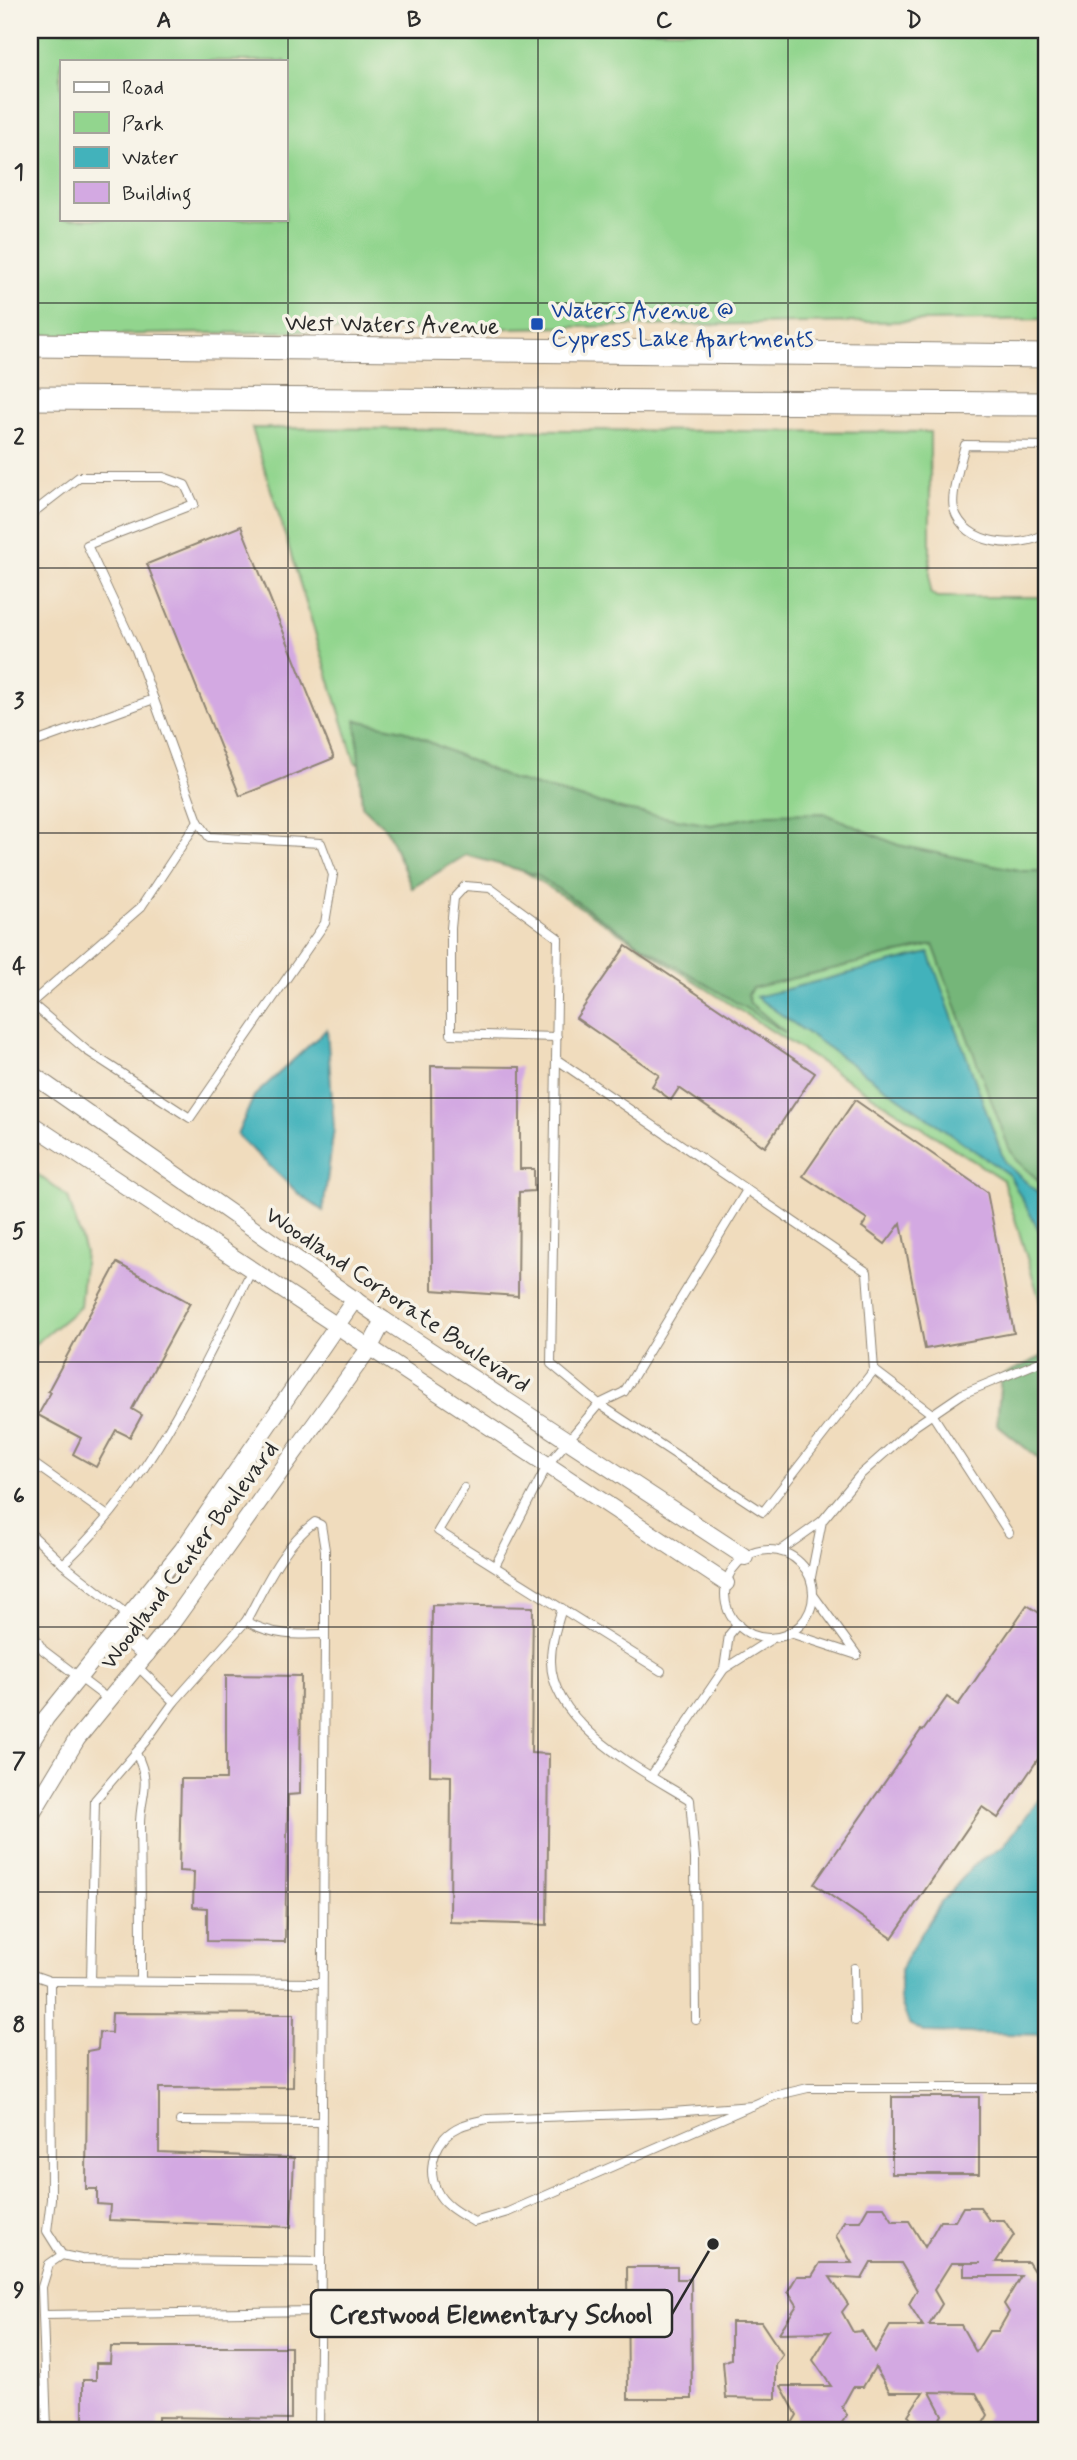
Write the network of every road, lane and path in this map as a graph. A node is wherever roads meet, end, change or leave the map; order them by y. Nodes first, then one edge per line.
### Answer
1 (30, 345) edge
2 (1047, 356) edge
3 (30, 398) edge
4 (1047, 404) edge
5 (1047, 446) edge
6 (30, 514) edge
7 (1047, 533) edge
8 (154, 699) junction
9 (30, 744) edge
10 (198, 821) junction
11 (30, 1003) edge
12 (557, 1037) junction
13 (556, 1059) junction
14 (30, 1073) edge
15 (30, 1123) edge
16 (747, 1190) junction
17 (252, 1270) junction
18 (355, 1300) junction
19 (384, 1320) junction
20 (339, 1327) junction
21 (370, 1347) junction
22 (1047, 1359) edge
23 (874, 1370) junction
24 (599, 1404) junction
25 (932, 1414) junction
26 (569, 1442) junction
27 (30, 1461) edge
28 (548, 1464) junction
29 (464, 1488) dead end
30 (108, 1516) junction
31 (822, 1521) junction
32 (30, 1533) edge
33 (1009, 1533) dead end
34 (780, 1551) junction
35 (745, 1557) junction
36 (62, 1564) junction
37 (495, 1566) junction
38 (811, 1577) junction
39 (726, 1583) junction
40 (814, 1596) junction
41 (562, 1608) junction
42 (129, 1616) junction
43 (246, 1621) junction
44 (738, 1624) junction
45 (30, 1630) edge
46 (116, 1631) junction
47 (790, 1633) junction
48 (325, 1634) junction
49 (774, 1638) junction
50 (142, 1660) junction
51 (724, 1669) junction
52 (661, 1671) dead end
53 (79, 1678) junction
54 (109, 1700) junction
55 (174, 1702) junction
56 (30, 1744) edge
57 (136, 1753) junction
58 (651, 1776) junction
59 (30, 1817) edge
60 (854, 1968) dead end
61 (30, 1974) edge
62 (50, 1980) junction
63 (91, 1981) junction
64 (141, 1981) junction
65 (321, 1983) junction
66 (696, 2020) dead end
67 (855, 2021) dead end
68 (1047, 2088) edge
69 (752, 2106) junction
70 (180, 2121) dead end
71 (321, 2122) junction
72 (62, 2255) junction
73 (321, 2262) junction
74 (320, 2311) junction
75 (43, 2315) junction
76 (47, 2430) edge
77 (319, 2430) edge

1 - 2 main road, West Waters Avenue
3 - 4 main road
5 - 7 lane
6 - 8 lane
8 - 9 lane
8 - 10 lane
10 - 11 lane
10 - 11 lane
12 - 12 lane
12 - 13 lane
13 - 16 lane
13 - 24 lane
14 - 18 street, Woodland Corporate Boulevard
15 - 17 street
16 - 23 lane
16 - 24 lane
17 - 20 street
17 - 30 lane
18 - 19 street, Woodland Corporate Boulevard
18 - 20 street, Woodland Center Boulevard
19 - 21 street, Woodland Center Boulevard
19 - 26 street, Woodland Corporate Boulevard
20 - 21 street
20 - 42 street, Woodland Center Boulevard
21 - 28 street
21 - 50 street, Woodland Center Boulevard
22 - 25 lane
23 - 24 lane
23 - 25 lane
24 - 26 lane
25 - 31 lane
25 - 33 lane
26 - 28 lane
26 - 35 street, Woodland Corporate Boulevard
27 - 30 lane
28 - 37 lane
28 - 39 street
29 - 37 lane
30 - 36 lane
31 - 34 lane
31 - 38 lane
32 - 36 lane
34 - 35 lane
34 - 38 lane
35 - 39 lane
36 - 42 lane
37 - 41 lane
38 - 40 lane
39 - 44 lane
40 - 47 lane
40 - 47 lane
41 - 52 lane
41 - 58 lane
42 - 46 street, Woodland Center Boulevard
43 - 48 lane
43 - 48 lane
43 - 55 lane
44 - 49 lane
44 - 51 lane
45 - 53 lane
46 - 50 street
46 - 53 street, Woodland Center Boulevard
47 - 49 lane
48 - 65 lane
49 - 51 lane
50 - 54 street, Woodland Center Boulevard
50 - 55 lane
51 - 58 lane
53 - 54 lane
53 - 56 street, Woodland Center Boulevard
54 - 59 street, Woodland Center Boulevard
55 - 57 lane
57 - 63 lane
57 - 64 lane
58 - 66 lane
60 - 67 lane
61 - 62 lane
62 - 63 lane
62 - 72 lane
63 - 64 lane
64 - 65 lane
65 - 71 lane
68 - 69 lane
69 - 69 lane
70 - 71 lane
71 - 73 lane
72 - 73 lane
72 - 75 lane
73 - 74 lane
74 - 75 lane
74 - 77 lane
75 - 76 lane

